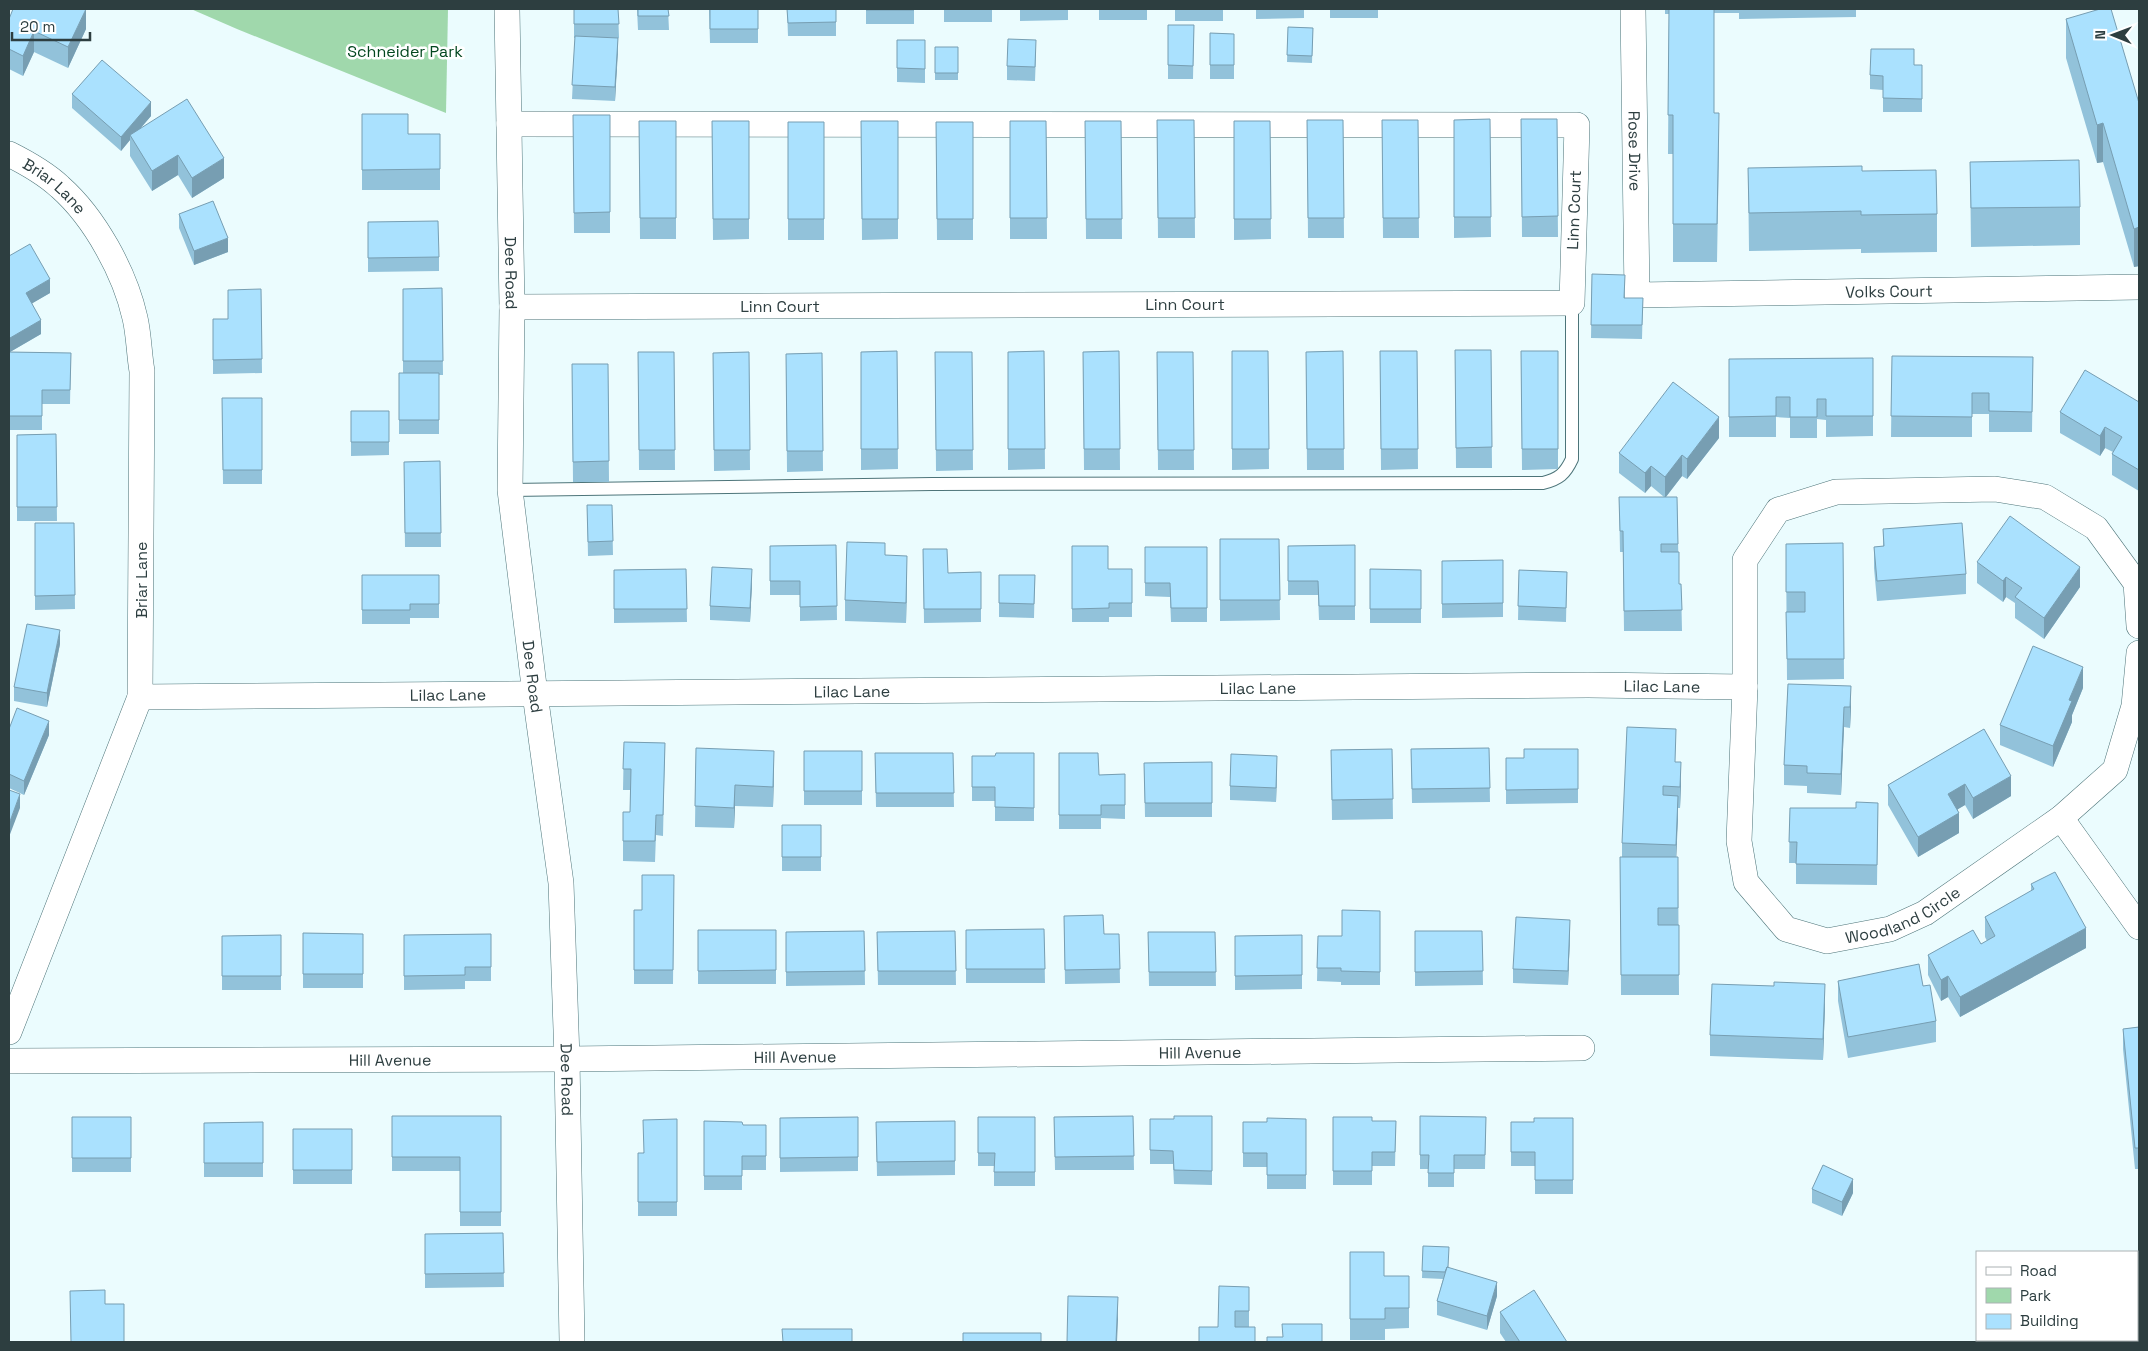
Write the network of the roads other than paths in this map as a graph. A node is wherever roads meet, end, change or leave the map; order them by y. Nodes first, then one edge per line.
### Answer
1 (507, 9) edge
2 (1633, 9) edge
3 (508, 124) junction
4 (9, 154) edge
5 (2139, 287) edge
6 (1637, 295) joint
7 (1572, 303) junction
8 (512, 307) junction
9 (510, 490) junction
10 (2139, 626) edge
11 (2139, 653) edge
12 (1745, 688) junction
13 (535, 694) junction
14 (140, 697) junction
15 (2061, 818) junction
16 (2139, 927) edge
17 (9, 1032) edge
18 (1582, 1048) dead end
19 (567, 1058) junction
20 (9, 1061) edge
21 (572, 1342) edge

1 - 3 street, Dee Road
2 - 6 street, Rose Drive
3 - 7 street, Linn Court
3 - 8 street, Dee Road
4 - 14 street, Briar Lane
5 - 6 street, Volks Court
7 - 8 street, Linn Court
7 - 9 lane
8 - 9 street, Dee Road
9 - 13 street, Dee Road
10 - 12 street
11 - 15 street, Woodland Circle
12 - 13 street, Lilac Lane
12 - 15 street, Woodland Circle
13 - 14 street, Lilac Lane
13 - 19 street, Dee Road
14 - 17 street, Briar Lane
15 - 16 street
18 - 19 street, Hill Avenue
19 - 20 street, Hill Avenue
19 - 21 street, Dee Road

